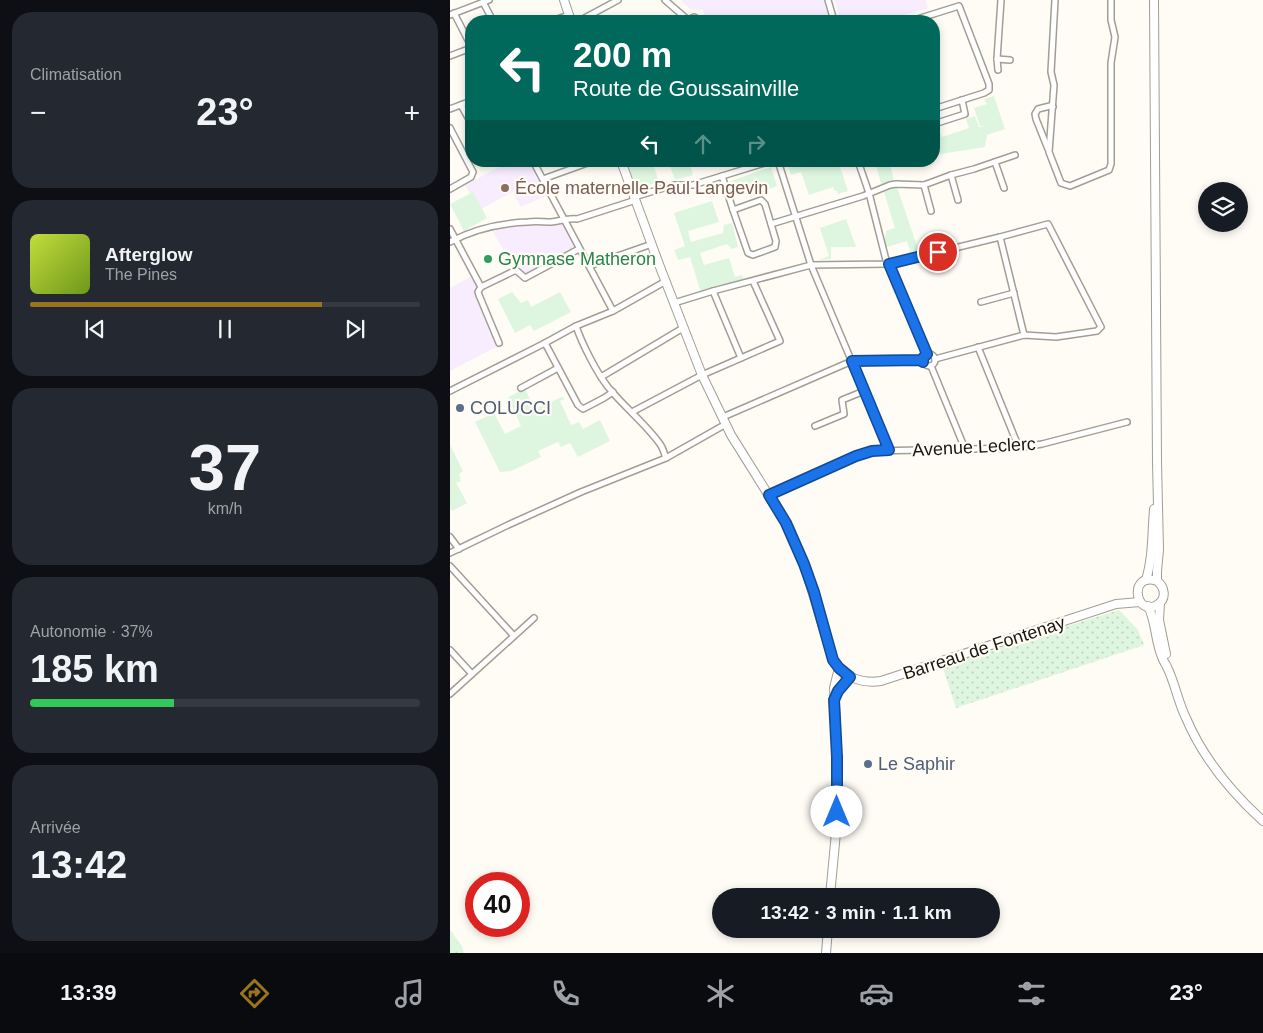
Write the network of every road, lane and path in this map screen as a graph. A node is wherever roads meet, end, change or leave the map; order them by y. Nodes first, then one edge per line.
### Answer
1 (489, 0) edge
2 (564, 0) edge
3 (618, 0) edge
4 (665, 0) edge
5 (828, 0) edge
6 (1000, 0) edge
7 (1055, 0) edge
8 (1111, 0) edge
9 (1154, 0) edge
10 (483, 2) junction
11 (452, 14) edge
12 (490, 15) edge
13 (569, 15) edge
14 (590, 15) edge
15 (681, 15) edge
16 (832, 15) edge
17 (930, 15) edge
18 (465, 37) edge
19 (465, 50) edge
20 (450, 56) edge
21 (997, 59) junction
22 (1010, 60) dead end
23 (998, 70) dead end
24 (962, 100) junction
25 (465, 103) edge
26 (461, 105) junction
27 (940, 107) edge
28 (1052, 107) junction
29 (450, 109) edge
30 (465, 112) edge
31 (940, 122) edge
32 (450, 128) edge
33 (1049, 152) junction
34 (1015, 155) dead end
35 (465, 158) edge
36 (995, 162) junction
37 (470, 167) edge
38 (537, 167) edge
39 (576, 167) edge
40 (623, 167) edge
41 (751, 167) edge
42 (780, 167) edge
43 (860, 167) edge
44 (952, 175) junction
45 (722, 176) junction
46 (543, 179) junction
47 (924, 186) junction
48 (1004, 188) dead end
49 (450, 189) edge
50 (869, 193) junction
51 (635, 198) junction
52 (958, 200) dead end
53 (733, 210) junction
54 (931, 211) dead end
55 (796, 217) junction
56 (564, 219) junction
57 (771, 224) junction
58 (450, 229) edge
59 (1000, 237) junction
60 (453, 241) edge
61 (652, 244) junction
62 (580, 250) junction
63 (888, 264) junction
64 (811, 265) junction
65 (589, 266) junction
66 (666, 281) junction
67 (753, 281) junction
68 (481, 287) junction
69 (713, 291) junction
70 (1014, 293) junction
71 (981, 302) dead end
72 (674, 303) junction
73 (613, 311) junction
74 (576, 326) junction
75 (683, 328) junction
76 (1024, 335) junction
77 (499, 343) dead end
78 (544, 343) junction
79 (978, 347) junction
80 (927, 354) junction
81 (741, 358) junction
82 (935, 359) junction
83 (852, 361) junction
84 (923, 362) junction
85 (931, 366) junction
86 (558, 368) junction
87 (702, 375) junction
88 (601, 376) junction
89 (521, 388) dead end
90 (450, 391) edge
91 (864, 391) junction
92 (613, 392) junction
93 (632, 412) junction
94 (724, 420) junction
95 (1127, 422) dead end
96 (815, 426) dead end
97 (1019, 448) junction
98 (965, 449) junction
99 (889, 450) junction
100 (666, 458) junction
101 (1157, 462) junction
102 (769, 495) junction
103 (450, 537) edge
104 (459, 549) junction
105 (450, 553) edge
106 (450, 566) edge
107 (1146, 580) junction
108 (1157, 581) junction
109 (1137, 592) junction
110 (1160, 603) junction
111 (1116, 604) junction
112 (1144, 604) junction
113 (534, 618) dead end
114 (514, 636) junction
115 (450, 650) edge
116 (839, 668) junction
117 (1168, 668) junction
118 (472, 674) junction
119 (850, 677) junction
120 (450, 694) edge
121 (834, 700) junction
122 (1263, 821) edge
123 (831, 888) edge
124 (827, 938) edge
125 (826, 953) edge

1 - 10 street
2 - 13 street
3 - 14 street
4 - 15 street
5 - 16 street
6 - 21 street
7 - 28 street
8 - 33 street
9 - 101 street
10 - 11 street
10 - 12 street
11 - 18 street
17 - 24 street
19 - 20 street
21 - 22 street
21 - 23 street
24 - 27 street
24 - 31 street
25 - 26 street
26 - 29 street
26 - 30 street
28 - 33 street
28 - 33 street
32 - 35 street
34 - 36 street
36 - 44 street
36 - 48 street
37 - 49 street
38 - 46 street
39 - 46 street
40 - 51 street
41 - 45 street
42 - 55 street
43 - 50 street
44 - 47 street
44 - 52 street
45 - 51 street
45 - 53 street
46 - 56 street
47 - 50 street
47 - 54 street
50 - 55 street
50 - 63 street
51 - 56 street
51 - 61 street
53 - 57 street
53 - 57 street
55 - 57 street
55 - 64 street
56 - 60 street
56 - 62 street
58 - 60 street
59 - 63 street
59 - 70 street
59 - 76 street
60 - 68 street
61 - 65 street
61 - 66 street
62 - 65 street
62 - 68 street
63 - 64 street
63 - 80 street
64 - 67 street
64 - 83 street
65 - 73 street
66 - 72 street
66 - 73 street
67 - 69 street
67 - 81 street
68 - 77 street
69 - 72 street
69 - 81 street
70 - 71 street
70 - 76 street
72 - 75 street
73 - 74 street
74 - 78 street
74 - 88 street
75 - 87 street
75 - 88 street
76 - 79 street
78 - 86 street
78 - 90 street
79 - 82 street
79 - 97 street
80 - 82 street
80 - 84 street
81 - 87 street
82 - 85 street
83 - 84 street
83 - 91 street
83 - 94 street
84 - 85 street
85 - 98 street
86 - 89 street
86 - 92 street
87 - 93 street
87 - 94 street
88 - 92 street
91 - 96 street
91 - 99 street
92 - 93 street
93 - 100 street
94 - 100 street
94 - 102 street
95 - 97 street, Avenue Leclerc
97 - 98 street, Avenue Leclerc
98 - 99 street, Avenue Leclerc
99 - 102 street, Avenue Leclerc
100 - 104 street
101 - 107 street
101 - 108 street
102 - 116 street
103 - 104 street
104 - 105 street
106 - 114 street
107 - 108 street
107 - 109 street
108 - 110 street
109 - 111 street, Barreau de Fontenay
109 - 112 street
110 - 112 street
110 - 117 street
111 - 112 street, Barreau de Fontenay
111 - 119 street, Barreau de Fontenay
112 - 117 street
113 - 114 street
114 - 118 street
115 - 118 street
116 - 119 street
116 - 121 street
117 - 122 street
118 - 120 street
119 - 121 street
121 - 123 street
124 - 125 street

